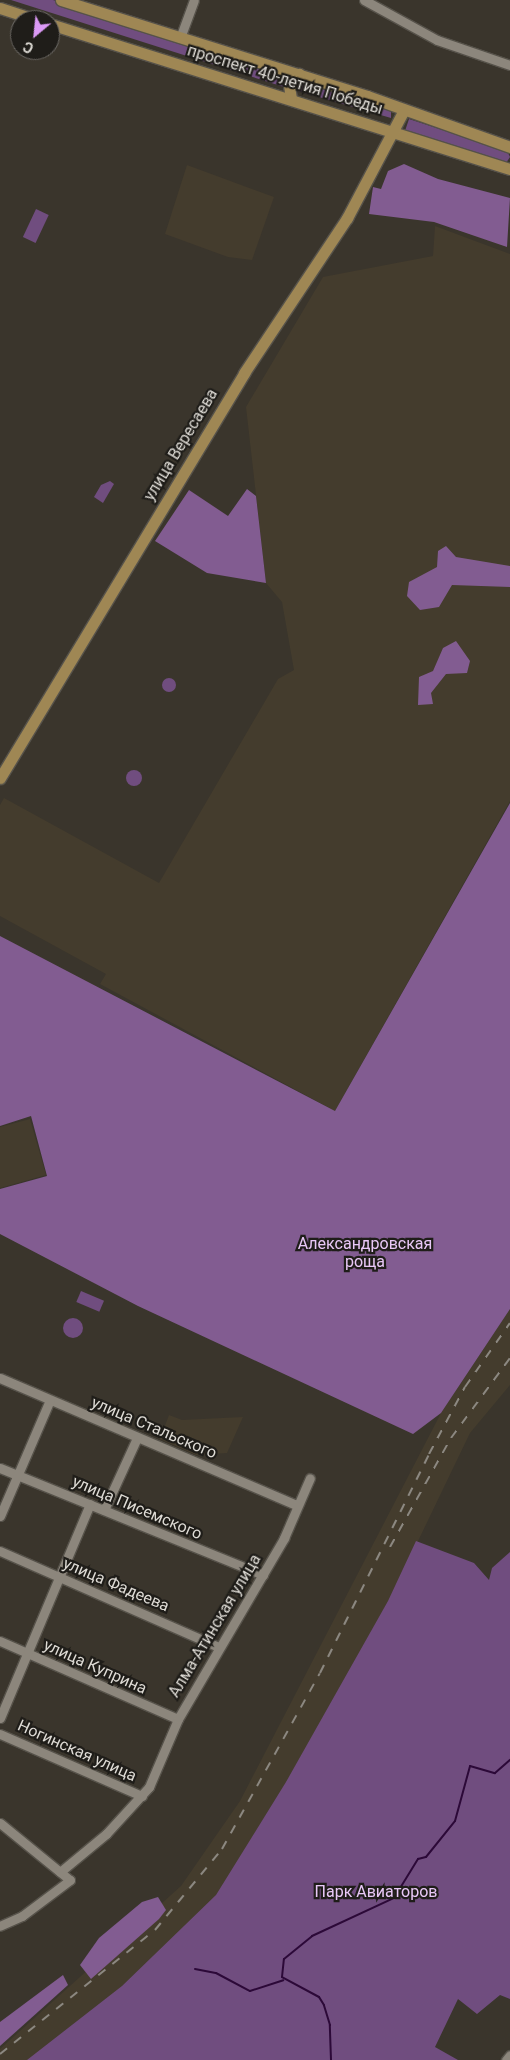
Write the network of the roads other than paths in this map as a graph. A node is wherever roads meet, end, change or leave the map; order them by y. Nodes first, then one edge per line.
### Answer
1 (60, 0) edge
2 (194, 0) edge
3 (364, 0) edge
4 (60, 27) edge
5 (180, 38) junction
6 (510, 65) edge
7 (299, 74) junction
8 (291, 99) junction
9 (404, 110) junction
10 (396, 132) junction
11 (510, 147) edge
12 (508, 167) edge
13 (0, 778) edge
14 (0, 1378) edge
15 (50, 1400) junction
16 (137, 1438) junction
17 (0, 1468) edge
18 (18, 1475) junction
19 (310, 1478) dead end
20 (90, 1504) junction
21 (298, 1505) junction
22 (104, 1510) junction
23 (0, 1516) edge
24 (0, 1551) edge
25 (263, 1575) junction
26 (61, 1578) junction
27 (0, 1642) edge
28 (219, 1647) junction
29 (28, 1654) junction
30 (0, 1718) edge
31 (178, 1719) junction
32 (0, 1734) edge
33 (142, 1796) junction
34 (0, 1823) edge
35 (60, 1872) junction
36 (2, 1921) edge
37 (510, 2055) edge
38 (506, 2060) edge

1 - 5 main road, проспект 40-летия Победы
2 - 5 street
3 - 6 street
4 - 8 main road, проспект 40-летия Победы
5 - 7 main road, проспект 40-летия Победы
7 - 8 main road
7 - 9 main road, проспект 40-летия Победы
8 - 10 main road, проспект 40-летия Победы
9 - 10 main road, улица Вересаева
9 - 11 main road, проспект 40-летия Победы
10 - 12 main road, проспект 40-летия Победы
10 - 13 main road, улица Вересаева
14 - 15 street, улица Стальского
15 - 16 street, улица Стальского
15 - 18 street
16 - 21 street, улица Стальского
16 - 22 street
17 - 18 street, улица Писемского
18 - 20 street, улица Писемского
18 - 23 street
19 - 21 street, Алма-Атинская улица
20 - 22 street, улица Писемского
20 - 26 street
21 - 25 street, Алма-Атинская улица
22 - 25 street, улица Писемского
24 - 26 street, улица Фадеева
25 - 28 street, Алма-Атинская улица
26 - 28 street, улица Фадеева
26 - 29 street
27 - 29 street, улица Куприна
28 - 31 street, Алма-Атинская улица
29 - 30 street
29 - 31 street, улица Куприна
31 - 33 street, Алма-Атинская улица
32 - 33 street, Ногинская улица
33 - 35 street, Алма-Атинская улица
34 - 35 street
35 - 36 street
37 - 38 street

